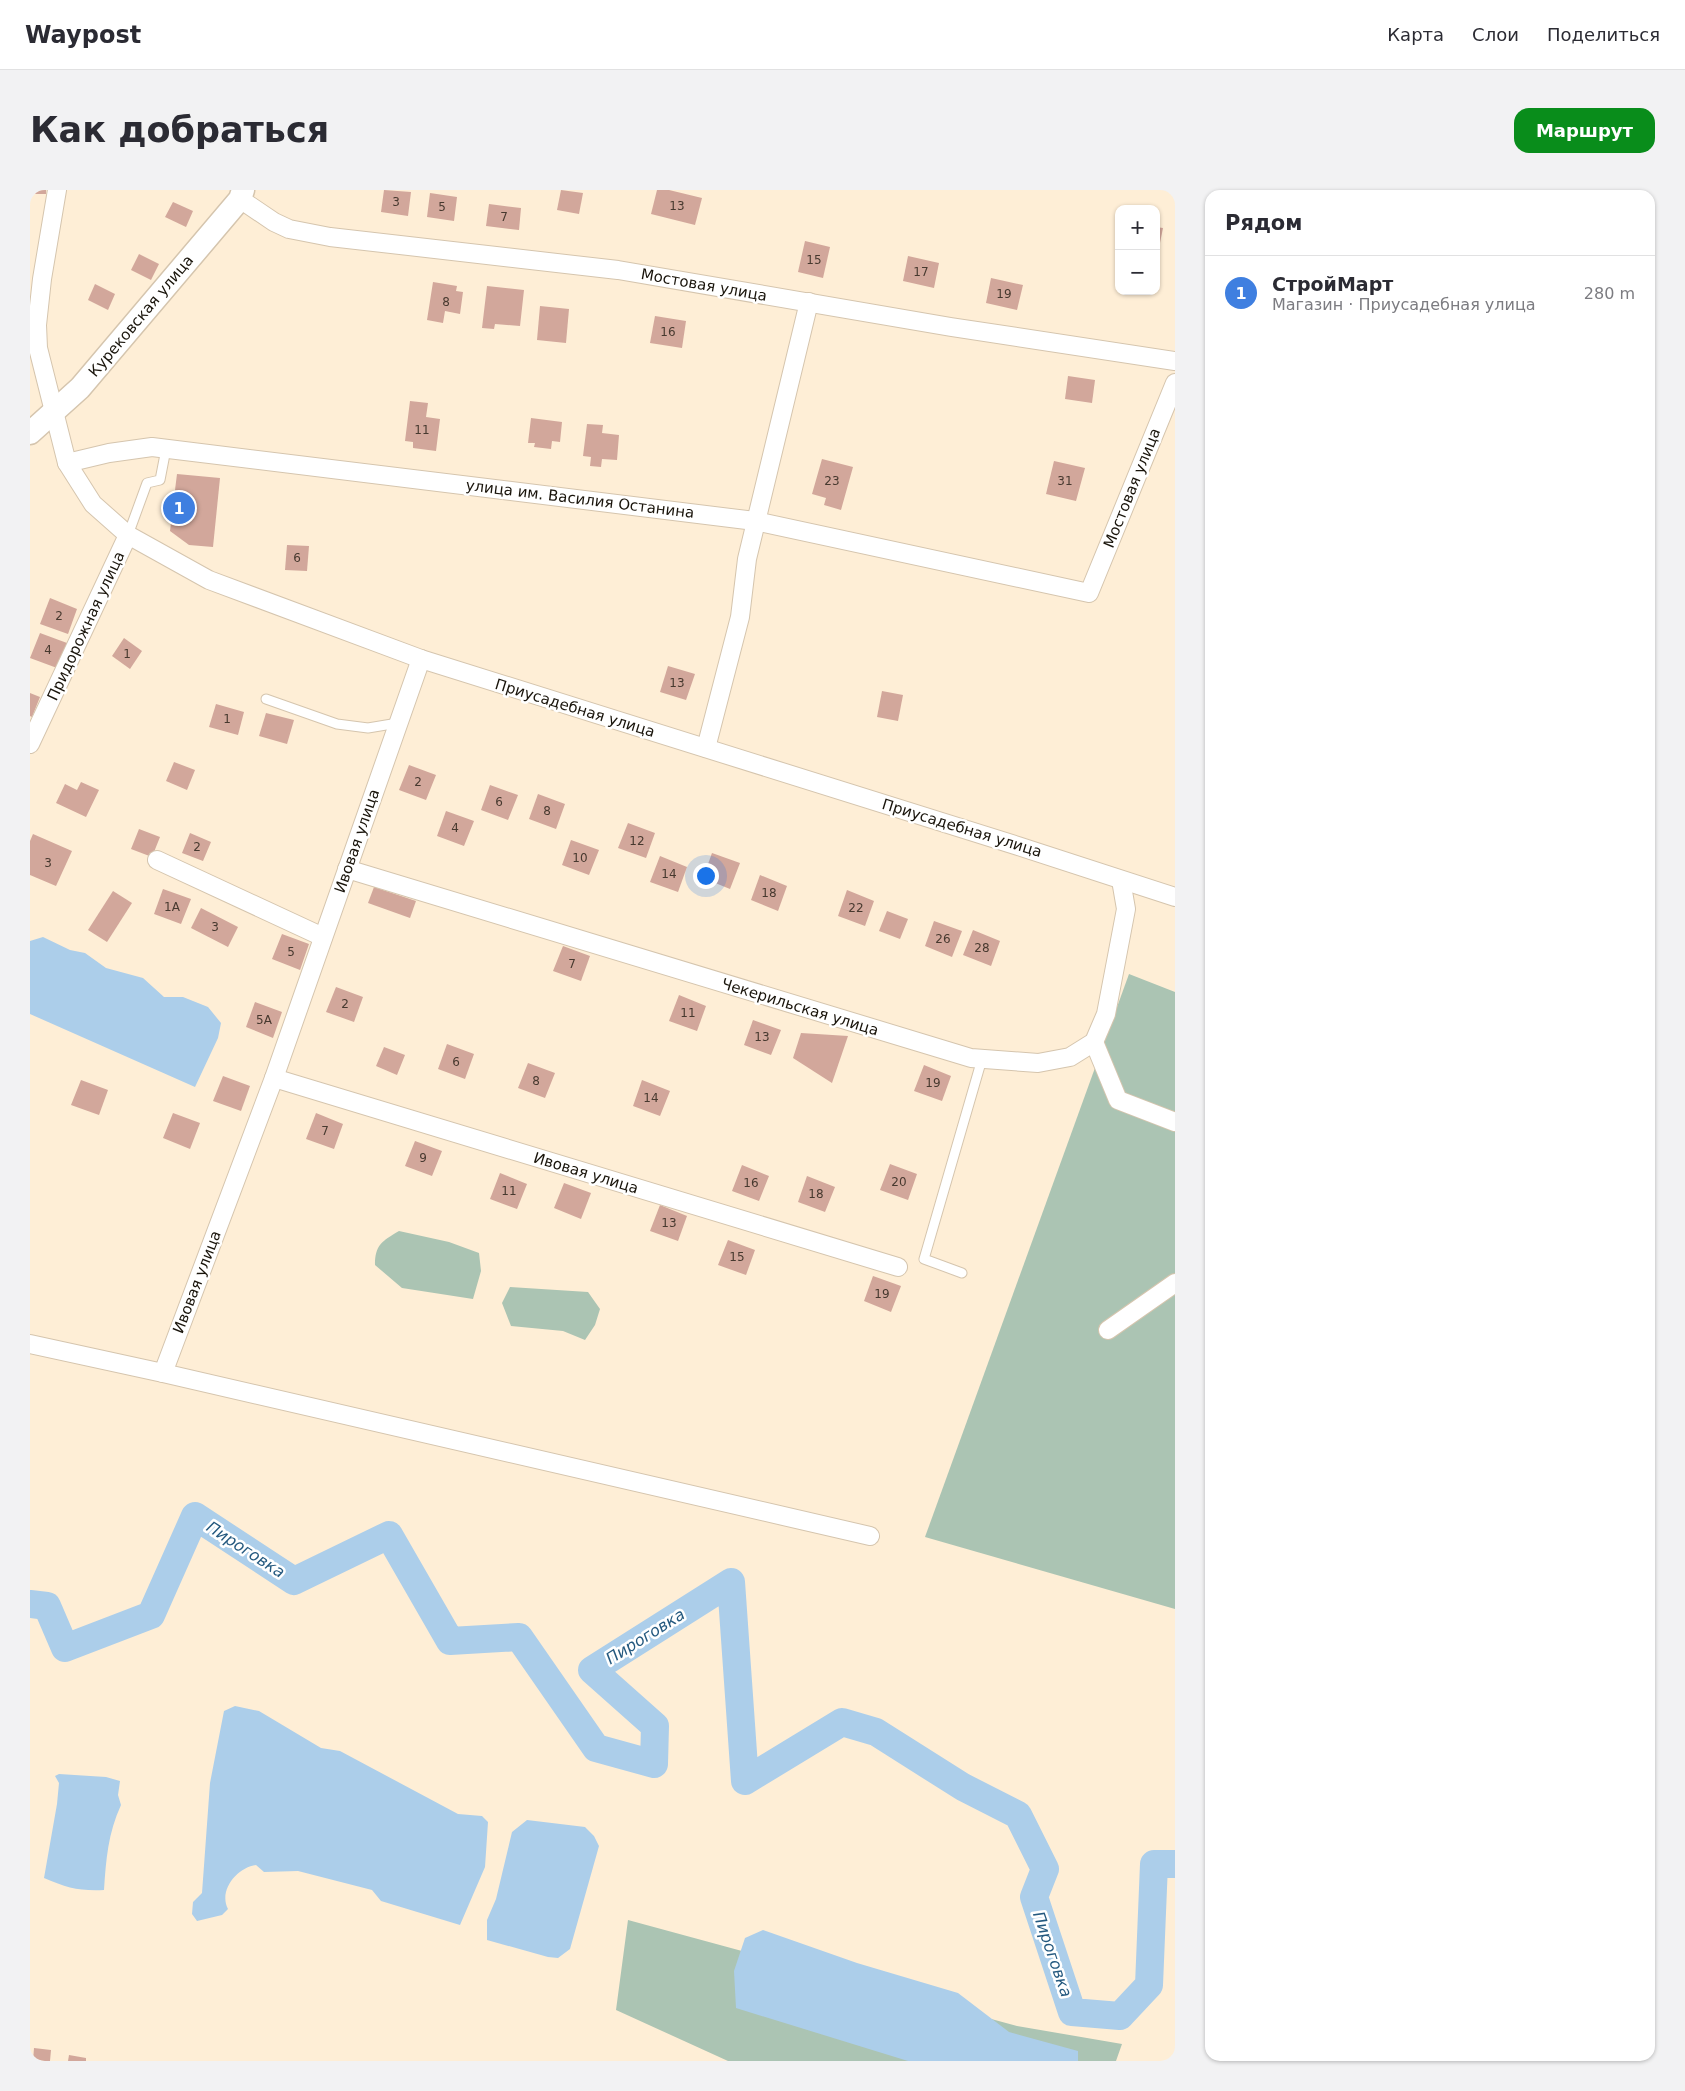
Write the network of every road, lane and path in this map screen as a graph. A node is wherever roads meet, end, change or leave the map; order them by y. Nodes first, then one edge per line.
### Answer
1 (57, 190) edge
2 (242, 194) edge
3 (808, 302) junction
4 (1175, 361) edge
5 (1175, 383) edge
6 (54, 412) junction
7 (30, 433) edge
8 (166, 449) junction
9 (67, 463) junction
10 (755, 521) junction
11 (128, 534) junction
12 (1090, 592) joint
13 (421, 659) junction
14 (266, 699) dead end
15 (398, 723) junction
16 (30, 744) edge
17 (706, 748) junction
18 (157, 860) dead end
19 (347, 869) junction
20 (1121, 880) junction
21 (1175, 897) edge
22 (323, 937) junction
23 (1094, 1042) junction
24 (982, 1059) junction
25 (274, 1078) junction
26 (1175, 1122) edge
27 (898, 1267) dead end
28 (962, 1273) dead end
29 (1175, 1283) edge
30 (1108, 1330) dead end
31 (30, 1344) edge
32 (163, 1373) junction
33 (870, 1536) dead end

1 - 6 street, Приусадебная улица
2 - 3 street, Мостовая улица
2 - 6 street, Курековская улица
3 - 4 street, Мостовая улица
3 - 10 street
5 - 12 street, Мостовая улица
6 - 7 street, Курековская улица
6 - 9 street, Приусадебная улица
8 - 9 street, улица им. Василия Останина
8 - 10 street, улица им. Василия Останина
8 - 11 lane
9 - 11 street, Приусадебная улица
10 - 12 street, улица им. Василия Останина
10 - 17 street
11 - 13 street, Приусадебная улица
11 - 16 street, Придорожная улица
13 - 15 street, Ивовая улица
13 - 17 street, Приусадебная улица
14 - 15 lane
15 - 19 street, Ивовая улица
17 - 20 street, Приусадебная улица
18 - 22 street
19 - 22 street, Ивовая улица
19 - 24 street, Чекерильская улица
20 - 21 street, Приусадебная улица
20 - 23 street
22 - 25 street, Ивовая улица
23 - 24 street, Чекерильская улица
23 - 26 street
24 - 28 lane
25 - 27 street, Ивовая улица
25 - 32 street, Ивовая улица
29 - 30 street
31 - 32 street
32 - 33 street

